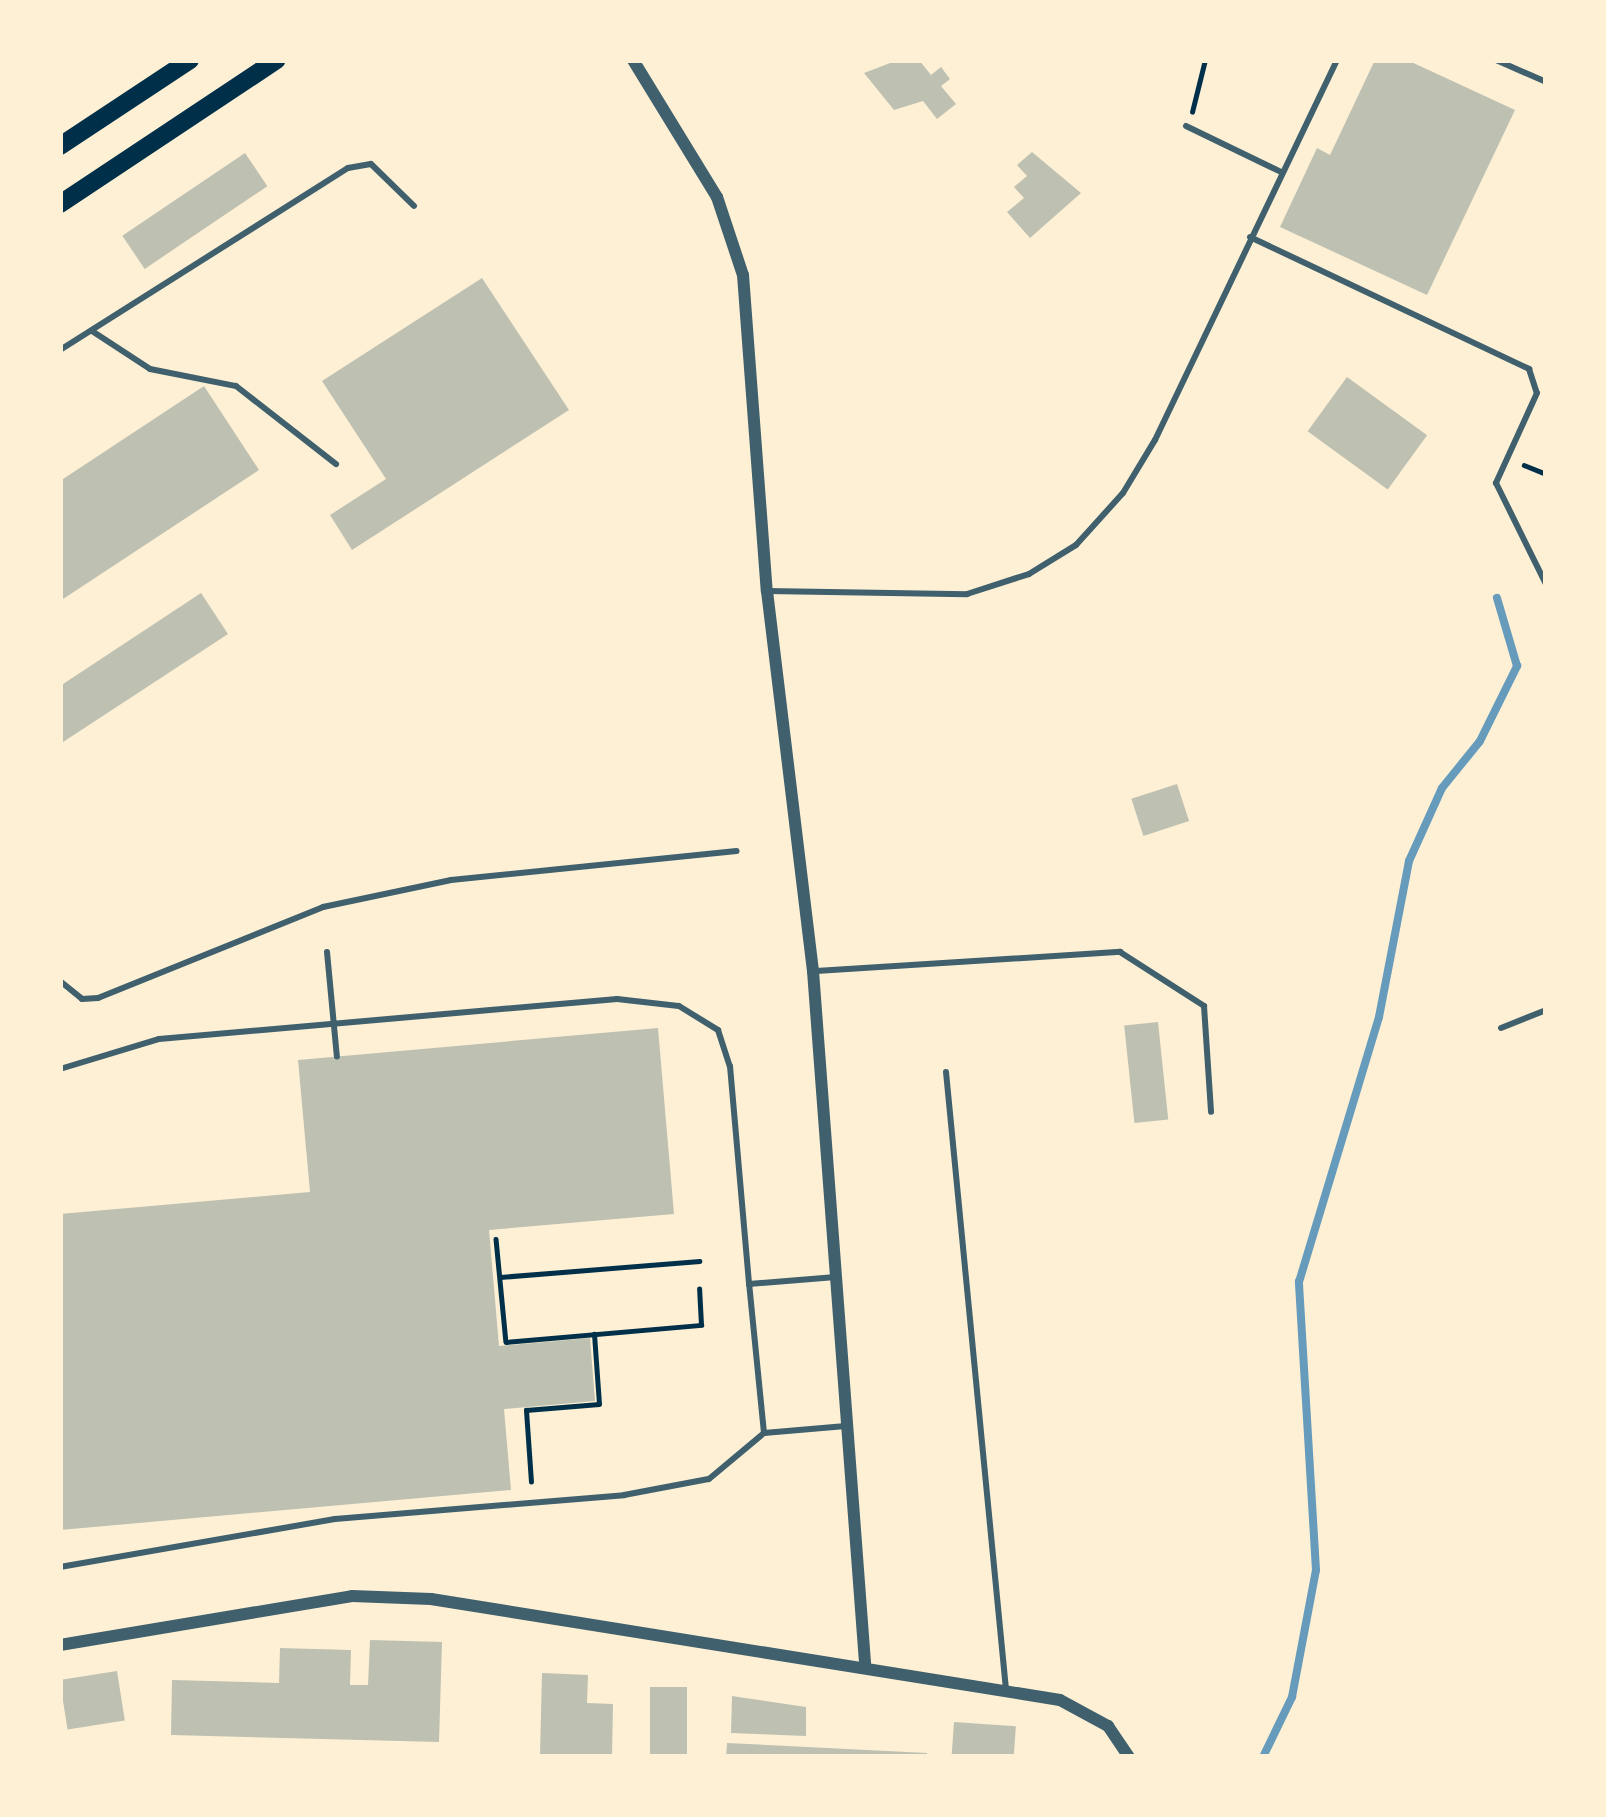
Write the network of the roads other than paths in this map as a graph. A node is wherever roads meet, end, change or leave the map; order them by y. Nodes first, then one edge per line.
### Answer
1 (190, 60) edge
2 (278, 60) edge
3 (633, 60) edge
4 (1337, 60) edge
5 (1496, 60) edge
6 (1546, 82) edge
7 (1186, 126) road end
8 (60, 146) edge
9 (1281, 172) junction
10 (60, 204) edge
11 (414, 206) dead end
12 (1250, 237) junction
13 (92, 331) junction
14 (60, 349) edge
15 (336, 464) dead end
16 (1546, 584) edge
17 (767, 591) junction
18 (737, 851) dead end
19 (327, 952) dead end
20 (813, 971) junction
21 (60, 981) edge
22 (1546, 1010) edge
23 (334, 1023) junction
24 (1501, 1028) dead end
25 (337, 1057) dead end
26 (60, 1070) edge
27 (946, 1072) dead end
28 (1211, 1112) dead end
29 (839, 1276) junction
30 (749, 1284) junction
31 (849, 1426) junction
32 (764, 1433) junction
33 (376, 1502) dead end
34 (379, 1516) junction
35 (60, 1567) edge
36 (60, 1645) edge
37 (866, 1663) junction
38 (1006, 1690) junction
39 (1130, 1757) edge

1 - 8 main road
2 - 10 main road
3 - 17 street
4 - 9 lane
5 - 6 lane
7 - 9 lane
9 - 12 lane
11 - 13 lane
12 - 16 lane
12 - 17 lane
13 - 14 lane
13 - 15 lane
17 - 20 street
18 - 21 lane
19 - 23 lane
20 - 28 lane
20 - 29 street
22 - 24 lane
23 - 25 lane
23 - 26 lane
23 - 30 lane
27 - 38 lane
29 - 30 lane
29 - 31 street
30 - 32 lane
31 - 32 lane
31 - 37 street
32 - 34 lane
33 - 34 lane
34 - 35 lane
36 - 37 street
37 - 38 street
38 - 39 street

